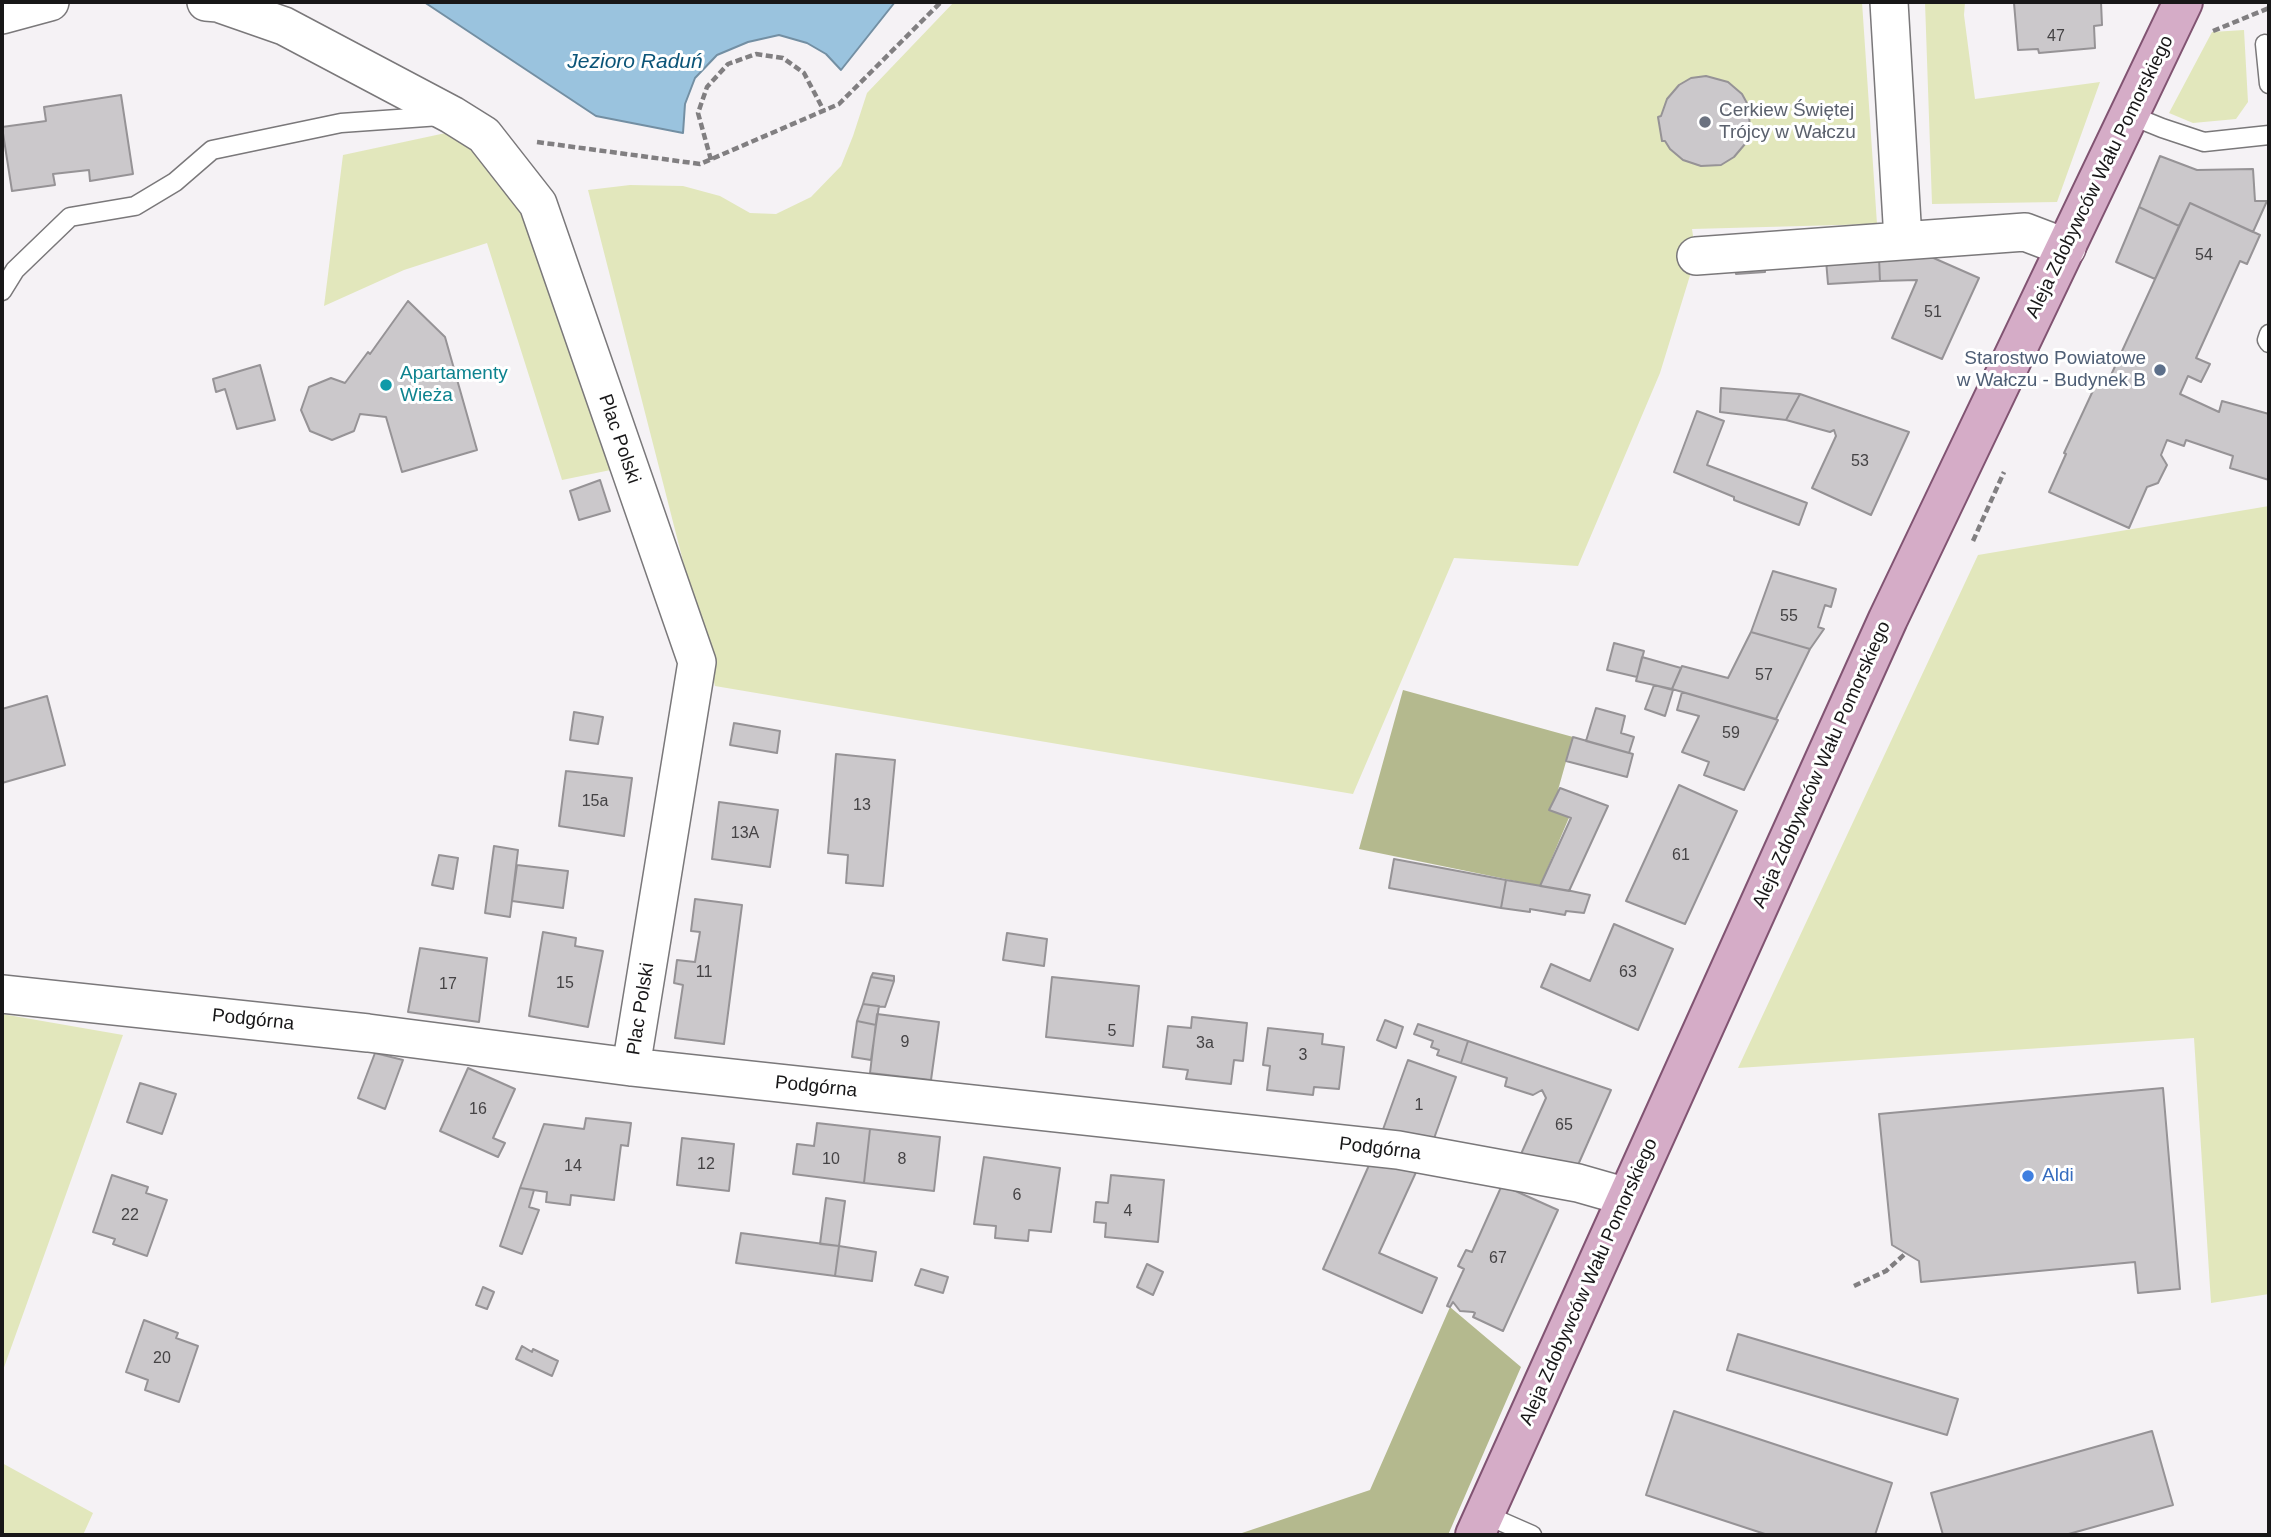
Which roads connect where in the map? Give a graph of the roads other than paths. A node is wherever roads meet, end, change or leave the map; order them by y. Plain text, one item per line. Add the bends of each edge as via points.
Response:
1 (50, 2) edge
2 (206, 2) edge
3 (1889, 2) edge
4 (2183, 2) edge
5 (2, 15) edge
6 (2265, 44) dead end
7 (2269, 84) edge
8 (453, 115) junction
9 (2130, 115) junction
10 (2269, 135) edge
11 (1903, 240) junction
12 (2067, 248) junction
13 (1696, 256) dead end
14 (2, 290) edge
15 (2269, 334) edge
16 (2269, 343) edge
17 (2, 994) edge
18 (631, 1067) junction
19 (1628, 1197) junction
20 (1479, 1525) edge
21 (1532, 1535) edge

1 - 5 street
2 - 8 street, Plac Polski via 284,26
3 - 11 street
4 - 9 main road, Aleja Zdobywców Wału Pomorskiego
6 - 7 lane
8 - 14 lane via 341,123 212,150 135,206 70,217 15,270
8 - 18 street, Plac Polski via 484,135 538,204 697,662
9 - 10 lane via 2204,142
9 - 12 main road, Aleja Zdobywców Wału Pomorskiego
11 - 12 street via 2025,232
11 - 13 street
12 - 19 main road, Aleja Zdobywców Wału Pomorskiego via 1888,619
15 - 16 lane
17 - 18 street, Podgórna
18 - 19 street, Podgórna via 1398,1150 1578,1183
19 - 20 main road, Aleja Zdobywców Wału Pomorskiego
20 - 21 lane

